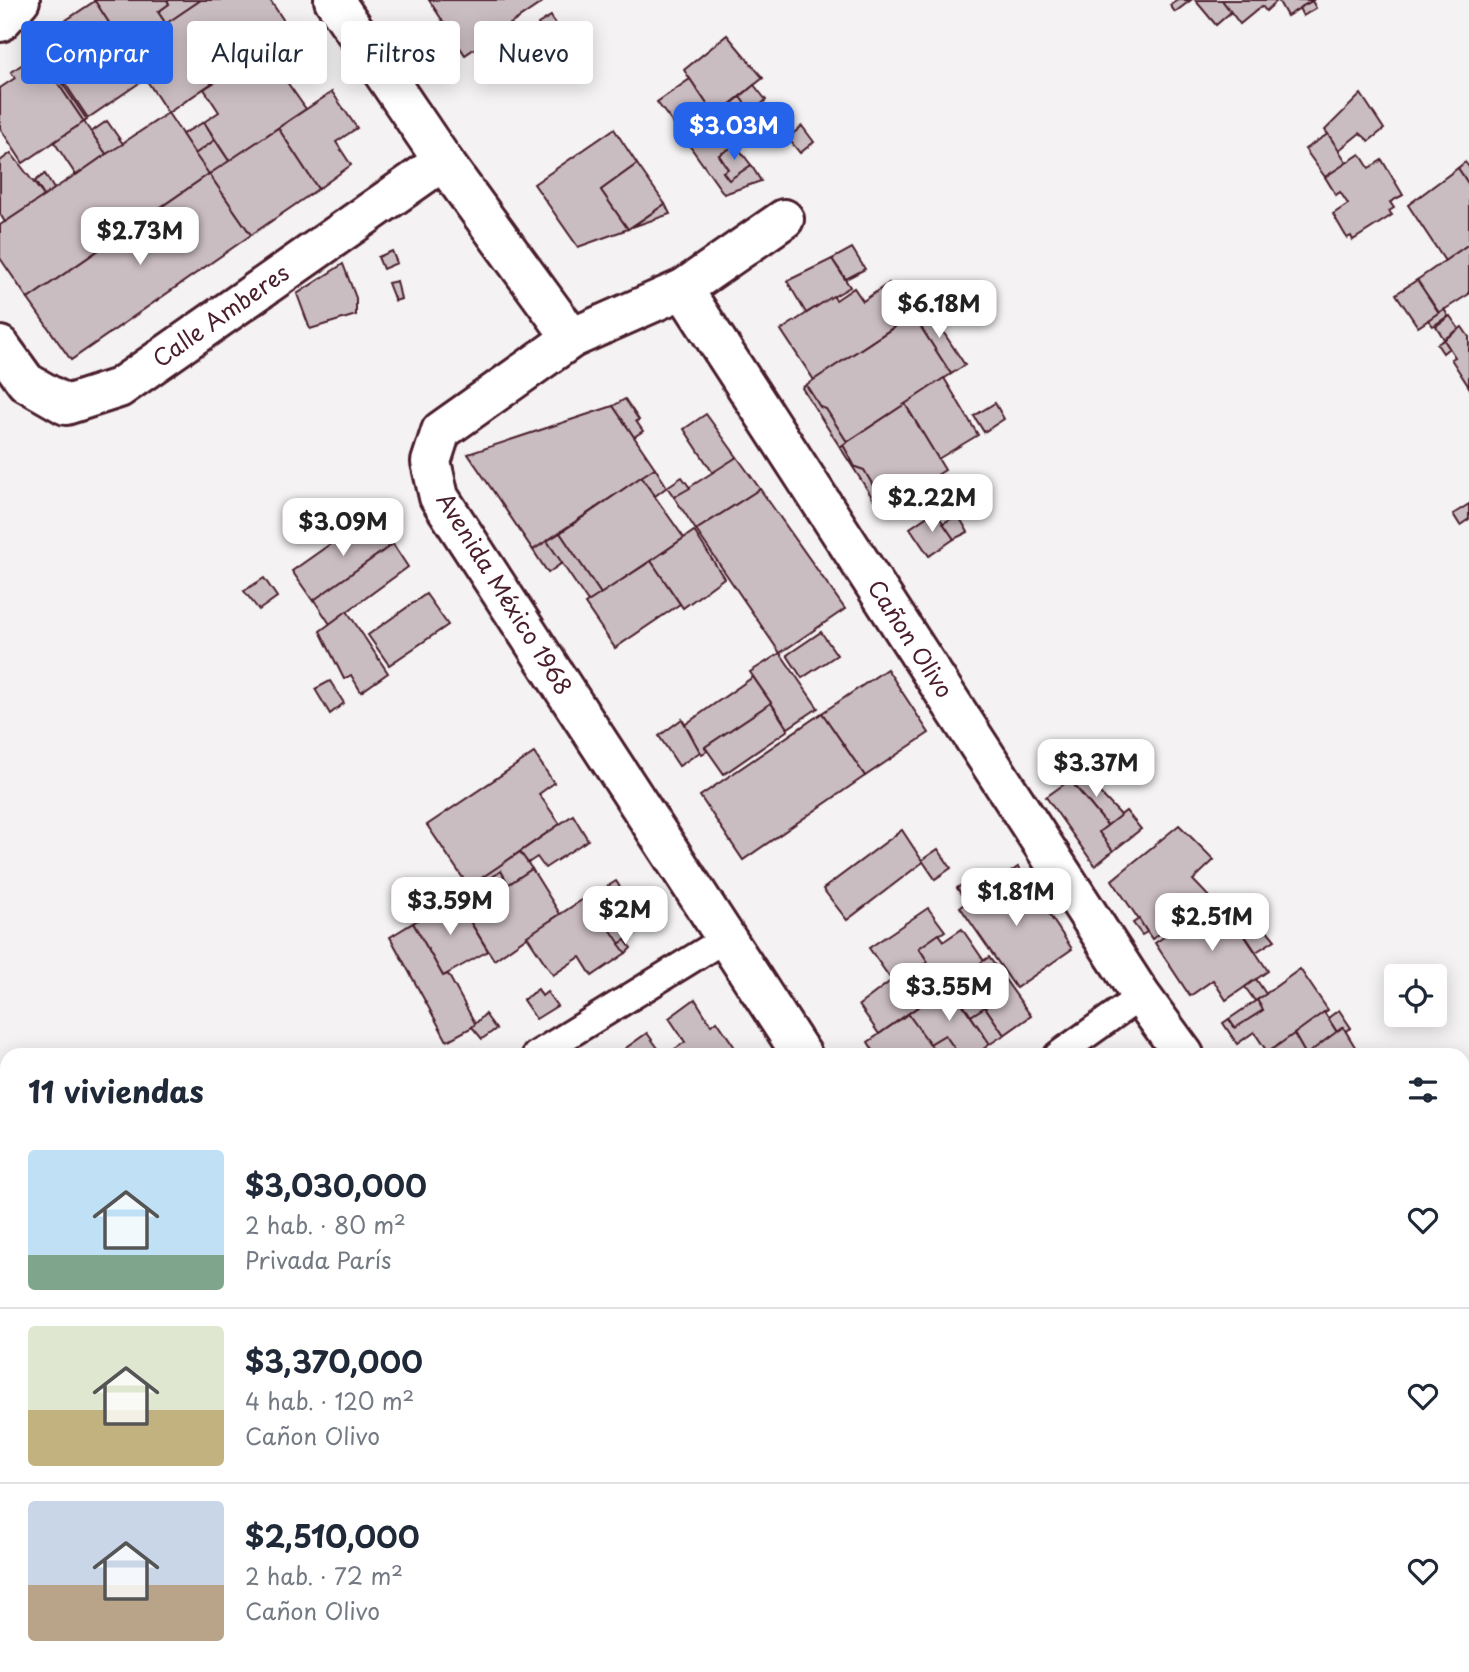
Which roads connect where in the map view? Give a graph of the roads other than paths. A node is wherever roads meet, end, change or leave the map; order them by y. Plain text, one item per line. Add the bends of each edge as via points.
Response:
1 (20, 0) edge
2 (334, 0) edge
3 (0, 22) edge
4 (443, 160) junction
5 (784, 219) dead end
6 (683, 289) junction
7 (572, 338) junction
8 (0, 346) edge
9 (726, 939) junction
10 (1142, 996) junction
11 (547, 1048) edge
12 (797, 1048) edge
13 (1068, 1048) edge
14 (1179, 1048) edge

1 - 3 street
2 - 4 street
4 - 7 street
4 - 8 street, Calle Amberes via 119,387 66,405 26,382
5 - 6 street
6 - 7 street
6 - 10 street, Cañon Olivo
7 - 9 street, Avenida México 1968 via 441,431 431,462 439,497
9 - 11 lane
9 - 12 street, Avenida México 1968
10 - 13 lane
10 - 14 street, Cañon Olivo

